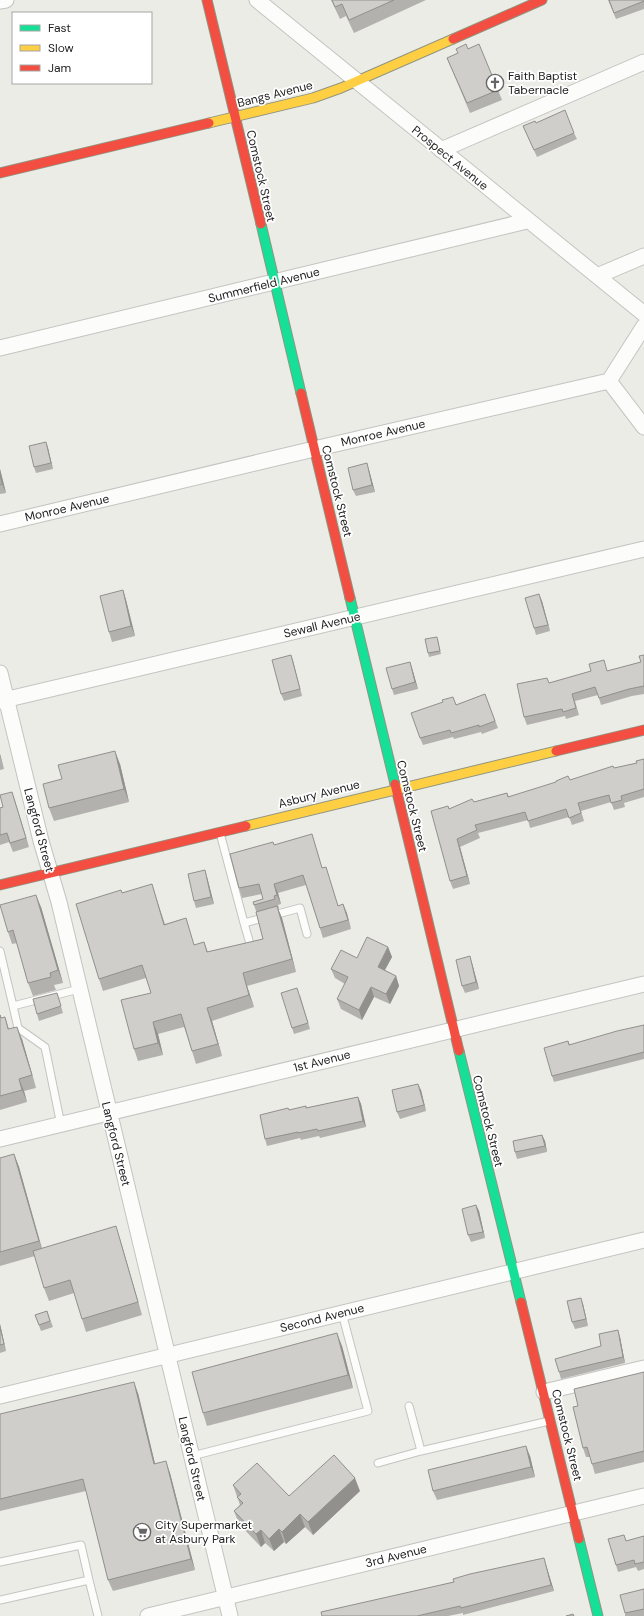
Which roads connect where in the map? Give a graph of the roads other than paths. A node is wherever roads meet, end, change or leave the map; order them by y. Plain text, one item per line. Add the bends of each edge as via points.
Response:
1 (5, 0) edge
2 (207, 0) edge
3 (257, 0) edge
4 (542, 0) edge
5 (0, 1) edge
6 (644, 62) edge
7 (356, 82) junction
8 (234, 117) junction
9 (441, 150) junction
10 (0, 173) edge
11 (527, 221) junction
12 (644, 256) edge
13 (597, 276) junction
14 (274, 282) junction
15 (644, 314) edge
16 (644, 326) edge
17 (0, 348) edge
18 (609, 381) junction
19 (644, 427) edge
20 (314, 449) junction
21 (0, 524) edge
22 (644, 549) edge
23 (355, 617) junction
24 (0, 673) edge
25 (3, 700) edge
26 (644, 730) edge
27 (396, 788) junction
28 (220, 831) junction
29 (50, 873) junction
30 (0, 885) edge
31 (244, 922) junction
32 (307, 934) dead end
33 (250, 944) edge
34 (0, 951) edge
35 (644, 984) edge
36 (79, 989) junction
37 (13, 1006) junction
38 (454, 1030) junction
39 (109, 1113) junction
40 (61, 1125) junction
41 (0, 1139) edge
42 (644, 1240) edge
43 (513, 1272) junction
44 (342, 1313) junction
45 (168, 1356) junction
46 (644, 1368) edge
47 (544, 1392) junction
48 (0, 1396) edge
49 (409, 1406) dead end
50 (551, 1421) junction
51 (421, 1451) junction
52 (192, 1456) junction
53 (378, 1463) dead end
54 (644, 1496) edge
55 (574, 1513) junction
56 (0, 1562) edge
57 (89, 1580) junction
58 (225, 1598) junction
59 (0, 1600) edge
60 (98, 1616) edge
61 (148, 1616) edge
62 (230, 1616) edge
63 (598, 1616) edge

1 - 5 street
2 - 8 street, Comstock Street
3 - 7 street, Prospect Avenue
4 - 7 street, Bangs Avenue
6 - 9 street
7 - 8 street, Bangs Avenue via 313,98
7 - 9 street, Prospect Avenue
8 - 10 street, Bangs Avenue
8 - 14 street, Comstock Street
9 - 11 street, Prospect Avenue
11 - 13 street, Prospect Avenue
11 - 14 street, Summerfield Avenue
12 - 13 street
13 - 15 street, Prospect Avenue
14 - 17 street, Summerfield Avenue
14 - 20 street, Comstock Street
16 - 18 street
18 - 19 street
18 - 20 street, Monroe Avenue
20 - 21 street, Monroe Avenue
20 - 23 street, Comstock Street
22 - 23 street, Sewall Avenue
23 - 25 street, Sewall Avenue
23 - 27 street, Comstock Street
24 - 25 street, Langford Street
25 - 29 street, Langford Street
26 - 27 street, Asbury Avenue
27 - 28 street, Asbury Avenue
27 - 38 street, Comstock Street
28 - 29 street, Asbury Avenue
28 - 31 lane
29 - 30 street, Asbury Avenue
29 - 36 street, Langford Street
31 - 32 lane via 300,908
31 - 33 lane
34 - 37 lane
35 - 38 street, 1st Avenue
36 - 37 lane
36 - 39 street, Langford Street
37 - 40 lane via 18,1028 45,1047
38 - 39 street, 1st Avenue
38 - 43 street, Comstock Street
39 - 40 street, 1st Avenue
39 - 45 street, Langford Street
40 - 41 street, 1st Avenue
42 - 43 street, Second Avenue
43 - 44 street, Second Avenue
43 - 47 street, Comstock Street
44 - 45 street, Second Avenue
44 - 52 lane via 368,1411
45 - 48 street, Second Avenue
45 - 52 street, Langford Street
46 - 47 street
47 - 50 street, Comstock Street
49 - 51 lane
50 - 51 lane
50 - 55 street, Comstock Street
51 - 53 lane
52 - 58 street, Langford Street
54 - 55 street, 3rd Avenue
55 - 58 street, 3rd Avenue
55 - 63 street, Comstock Street
56 - 57 lane via 81,1545
57 - 59 lane
57 - 60 lane
58 - 61 street, 3rd Avenue
58 - 62 street, Langford Street

